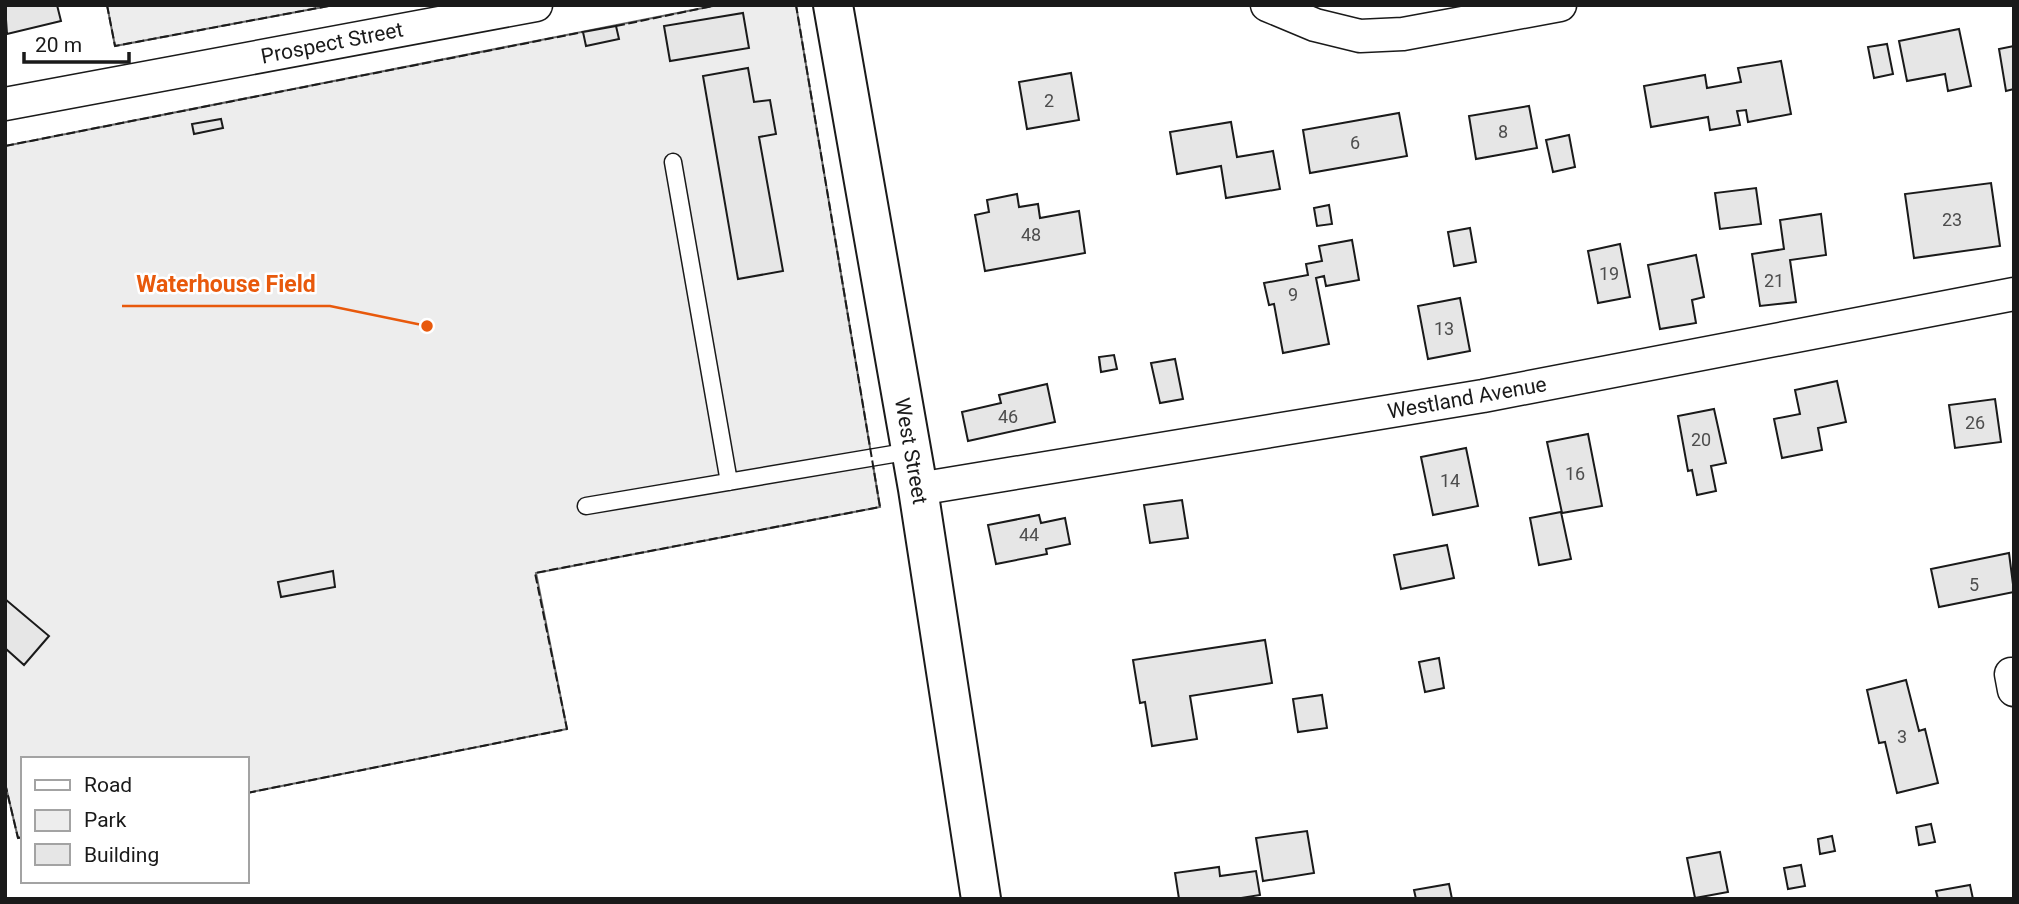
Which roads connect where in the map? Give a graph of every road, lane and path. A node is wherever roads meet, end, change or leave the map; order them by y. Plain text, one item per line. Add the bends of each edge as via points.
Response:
1 (536, 5) edge
2 (833, 5) edge
3 (1267, 5) edge
4 (1560, 5) edge
5 (5, 104) edge
6 (673, 162) dead end
7 (2014, 294) edge
8 (911, 451) junction
9 (729, 482) junction
10 (918, 489) junction
11 (586, 506) dead end
12 (981, 899) edge

1 - 5 street, Prospect Street
2 - 8 street, West Street
3 - 4 street via 1360,36 1403,34
6 - 9 lane
7 - 10 street, Westland Avenue via 1456,400
8 - 9 lane
8 - 10 street, West Street
9 - 11 lane
10 - 12 street, West Street

